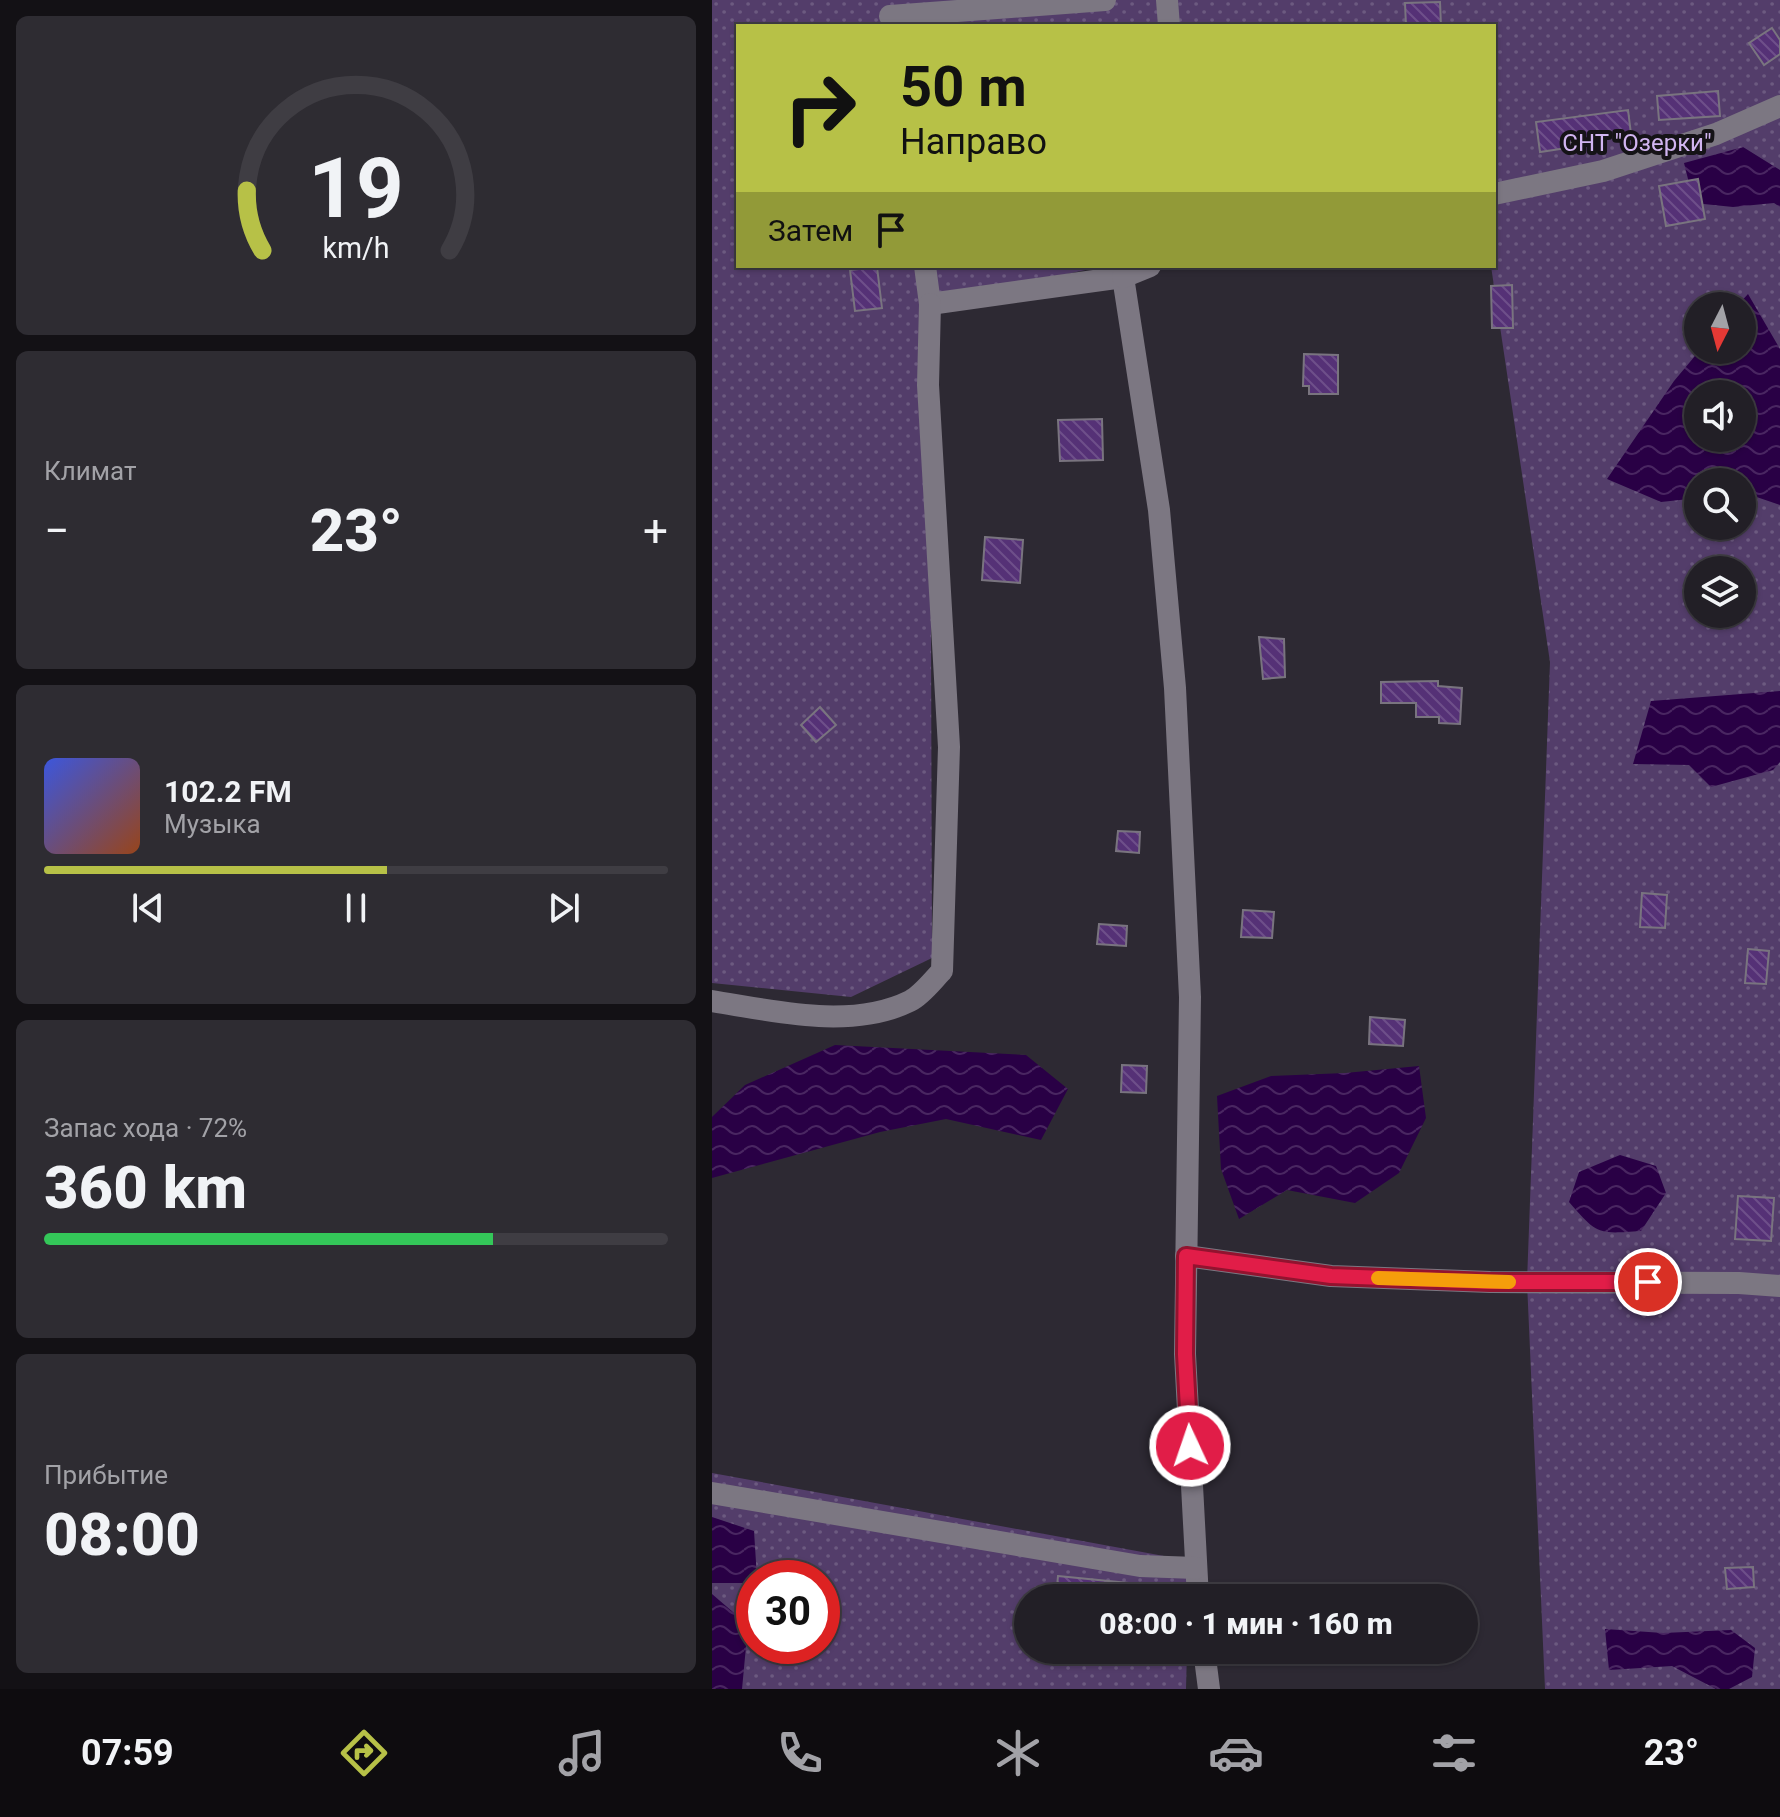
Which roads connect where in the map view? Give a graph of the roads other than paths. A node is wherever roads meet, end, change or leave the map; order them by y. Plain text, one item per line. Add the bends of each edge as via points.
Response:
1 (1105, 0) edge
2 (1167, 0) edge
3 (887, 14) edge
4 (1169, 24) edge
5 (1780, 106) edge
6 (1496, 194) edge
7 (925, 268) edge
8 (1145, 268) edge
9 (1123, 277) junction
10 (930, 304) junction
11 (712, 1001) edge
12 (1186, 1256) junction
13 (1780, 1286) edge
14 (712, 1493) edge
15 (1196, 1568) junction
16 (1197, 1584) edge
17 (1206, 1664) edge
18 (1209, 1689) edge

1 - 3 street
2 - 4 street
5 - 6 street via 1716,134 1603,171
7 - 10 street
8 - 9 street
9 - 10 street
9 - 12 street via 1159,510 1175,688 1190,997
10 - 11 street via 928,385 949,747 942,971 913,1000 873,1013 807,1016
12 - 13 street via 1331,1276
12 - 15 street via 1185,1354
14 - 15 street via 1140,1566
15 - 16 street
17 - 18 street

